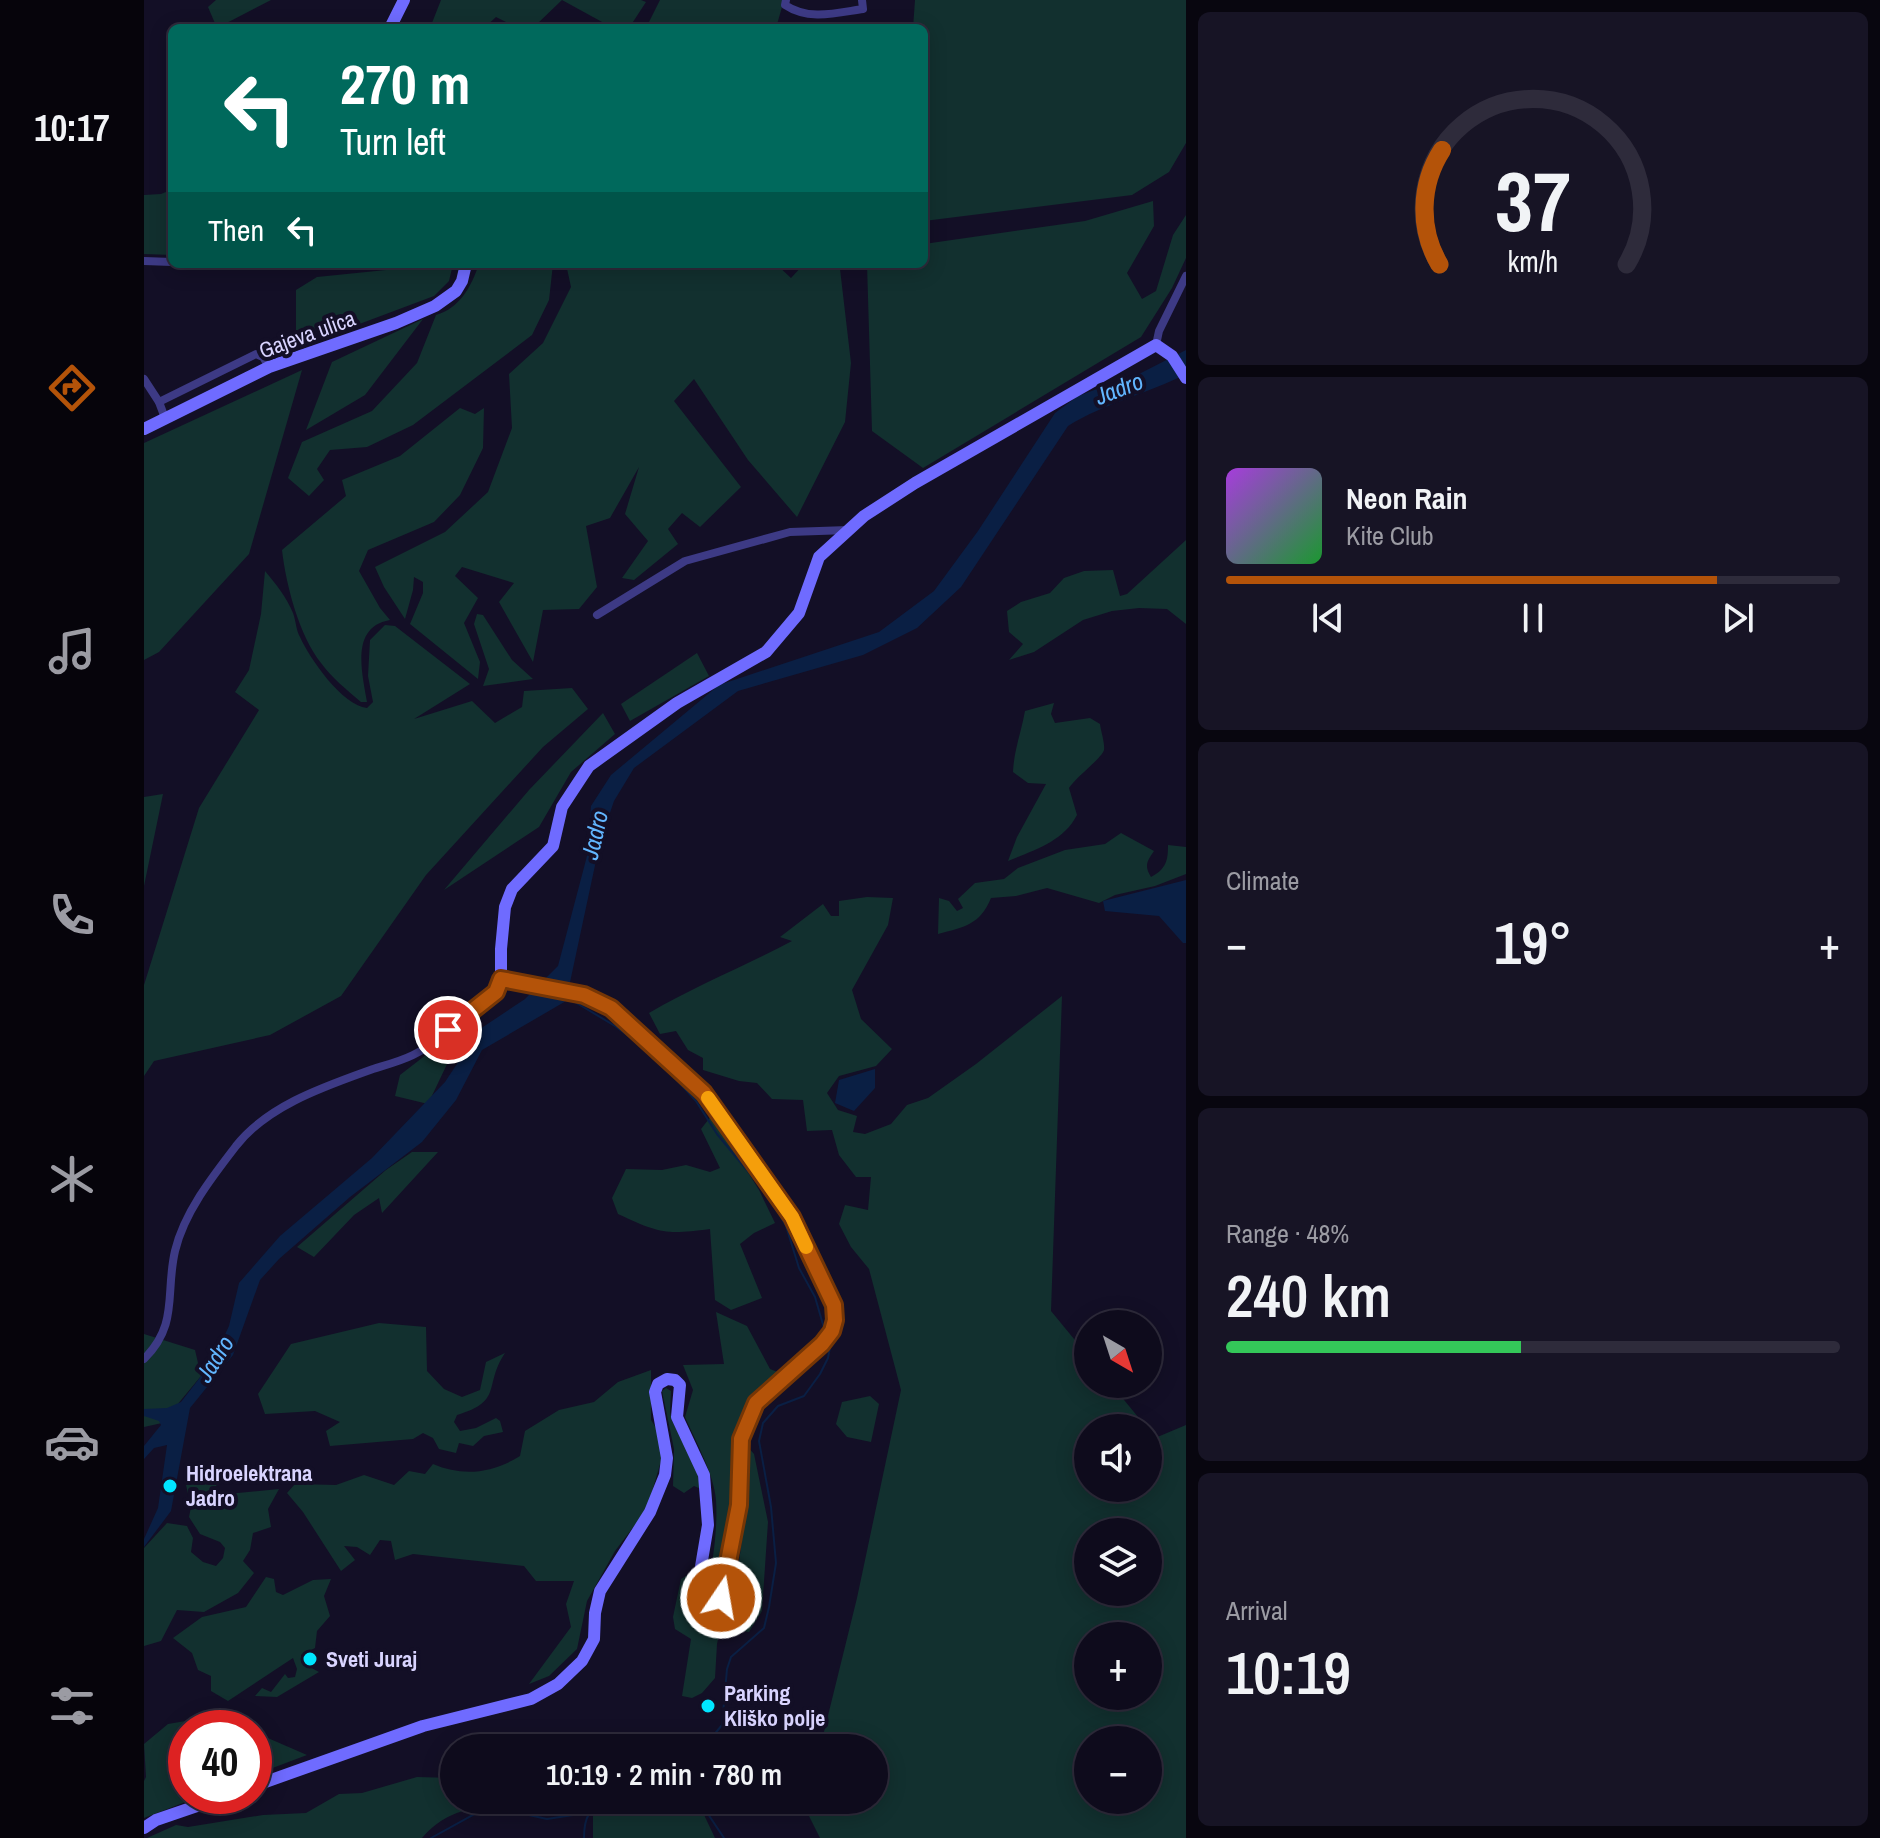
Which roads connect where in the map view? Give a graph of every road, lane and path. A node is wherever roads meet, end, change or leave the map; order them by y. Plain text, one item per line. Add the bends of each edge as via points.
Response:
1 (404, 0) edge
2 (786, 0) edge
3 (862, 0) edge
4 (392, 24) edge
5 (144, 261) edge
6 (168, 262) edge
7 (465, 268) edge
8 (1186, 276) edge
9 (1156, 345) junction
10 (269, 367) junction
11 (1186, 378) edge
12 (144, 379) edge
13 (159, 402) junction
14 (165, 418) junction
15 (144, 429) edge
16 (849, 530) junction
17 (597, 615) dead end
18 (501, 979) junction
19 (144, 1359) edge
20 (272, 1780) edge
21 (174, 1814) edge
22 (144, 1828) edge

1 - 4 street
2 - 3 street via 797,13 818,15 863,9
5 - 6 street
7 - 10 street, Gajeva ulica via 456,291 435,306
8 - 9 street
9 - 11 street via 1172,356
9 - 16 street via 915,483
10 - 13 street via 256,354
10 - 14 street, Gajeva ulica
12 - 13 street
13 - 14 street
14 - 15 street, Gajeva ulica
16 - 17 street via 790,532 685,561
16 - 18 street via 819,557 799,613 766,652 677,703 589,766 562,807 553,846 512,889 505,907
18 - 19 street via 496,992 413,1055 301,1098 238,1143 188,1216 175,1251 166,1328
18 - 20 street via 584,995 611,1008 704,1093 792,1217 834,1305 832,1331 756,1403 741,1439 739,1505 718,1607 710,1614 701,1612 695,1602 708,1525 704,1475 677,1417 680,1385 667,1379 655,1392 666,1437 665,1475 650,1512 600,1591 594,1639 582,1661 558,1684 531,1699 423,1726
21 - 22 street

